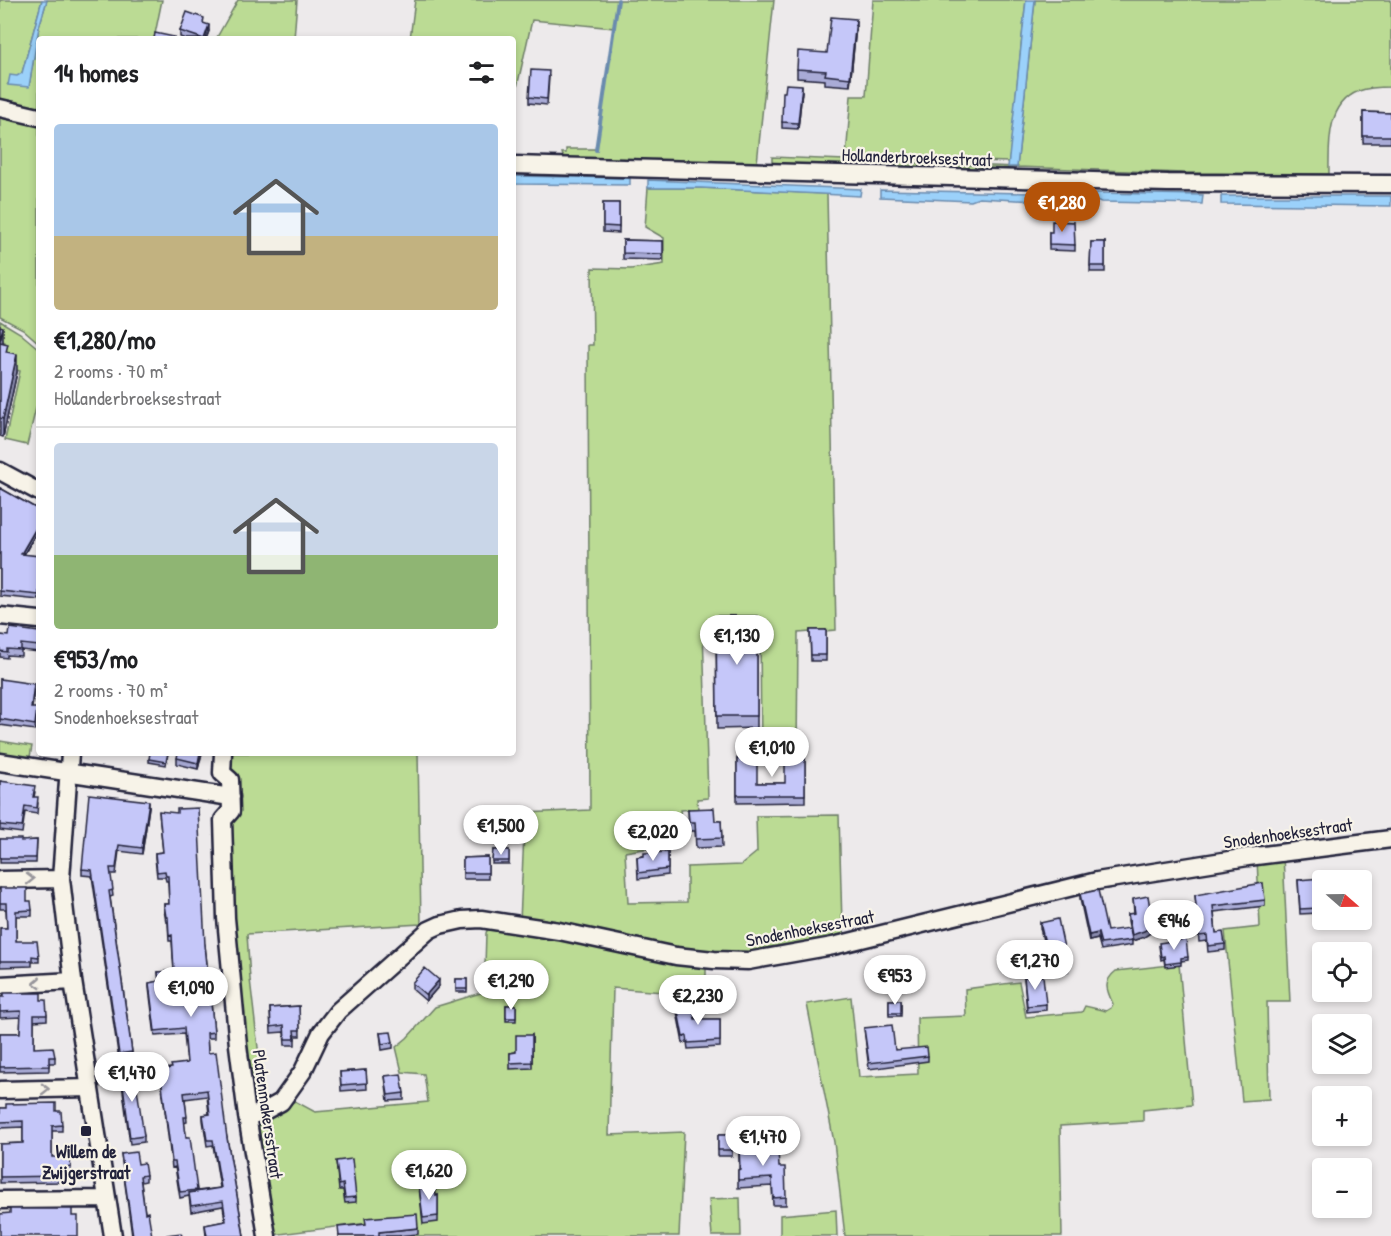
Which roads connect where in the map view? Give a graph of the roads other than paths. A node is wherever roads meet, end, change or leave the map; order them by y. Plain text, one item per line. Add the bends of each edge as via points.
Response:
1 (0, 108) edge
2 (36, 116) edge
3 (516, 165) edge
4 (1391, 184) edge
5 (0, 471) edge
6 (36, 490) edge
7 (0, 616) edge
8 (36, 620) edge
9 (70, 756) edge
10 (223, 756) edge
11 (0, 762) edge
12 (69, 772) junction
13 (231, 798) junction
14 (1391, 839) edge
15 (61, 879) junction
16 (0, 880) edge
17 (73, 981) junction
18 (0, 984) edge
19 (90, 1088) junction
20 (0, 1090) edge
21 (247, 1116) junction
22 (106, 1199) junction
23 (0, 1200) edge
24 (113, 1236) edge
25 (267, 1236) edge

1 - 2 street
3 - 4 street, Hollanderbroeksestraat via 1168,183
5 - 6 street
7 - 8 street
9 - 12 street
10 - 13 street via 222,773 230,780
11 - 12 street
12 - 13 street
12 - 15 street
13 - 21 street, Platenmakersstraat via 231,811 223,820 226,918
14 - 21 street, Snodenhoeksestraat via 1097,881 833,946 748,961 676,956 481,919 440,925 429,930 338,1011 281,1102
16 -> 15 street
15 - 17 street
17 -> 18 street
17 - 19 street
20 -> 19 street
19 - 22 street
21 - 25 street, Platenmakersstraat
22 - 23 street
22 - 24 street

